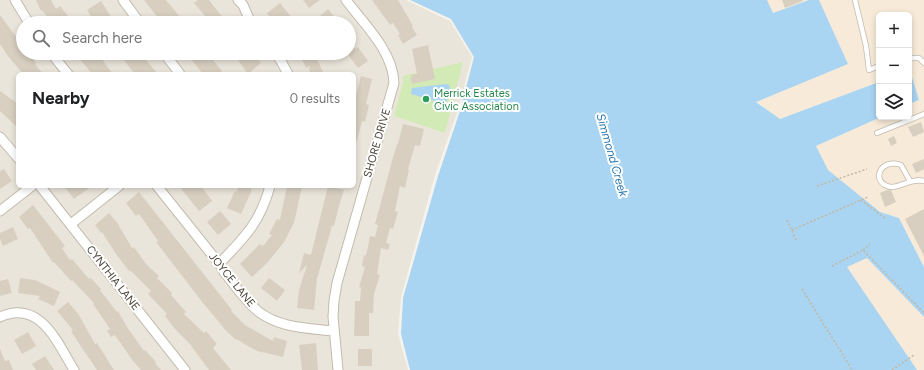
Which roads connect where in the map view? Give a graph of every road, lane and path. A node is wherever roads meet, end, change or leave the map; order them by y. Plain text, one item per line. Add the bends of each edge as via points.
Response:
1 (15, 0) edge
2 (123, 0) edge
3 (238, 0) edge
4 (346, 0) edge
5 (855, 0) edge
6 (25, 16) edge
7 (135, 16) edge
8 (248, 16) edge
9 (912, 58) edge
10 (57, 60) edge
11 (169, 60) edge
12 (280, 60) edge
13 (924, 63) edge
14 (876, 67) edge
15 (66, 72) edge
16 (178, 72) edge
17 (287, 72) edge
18 (924, 114) edge
19 (877, 134) dead end
20 (0, 136) edge
21 (16, 156) edge
22 (867, 169) dead end
23 (910, 181) junction
24 (924, 181) edge
25 (817, 186) dead end
26 (29, 188) edge
27 (42, 188) edge
28 (116, 188) edge
29 (159, 188) edge
30 (269, 188) edge
31 (868, 197) dead end
32 (861, 200) junction
33 (0, 211) edge
34 (886, 219) dead end
35 (787, 220) dead end
36 (70, 224) junction
37 (792, 230) junction
38 (797, 242) dead end
39 (870, 244) dead end
40 (863, 250) junction
41 (219, 264) junction
42 (832, 266) dead end
43 (802, 289) dead end
44 (924, 313) edge
45 (0, 317) edge
46 (333, 331) junction
47 (914, 355) dead end
48 (74, 370) edge
49 (185, 370) edge
50 (338, 370) edge
51 (852, 370) edge
52 (892, 370) edge

1 - 6 street
2 - 7 street
3 - 8 street
4 - 46 street, SHORE DRIVE via 384,50 391,64 394,82 338,283 333,306
5 - 14 lane via 869,70
9 - 13 lane via 919,58
10 - 15 street
11 - 16 street
12 - 17 street
18 - 19 lane
20 - 21 street
22 - 25 path
23 - 23 lane via 901,165 895,162 882,166 880,176 885,186 897,186
23 - 24 lane
26 - 33 street
27 - 36 street, CYNTHIA LANE
28 - 36 street
29 - 41 street, JOYCE LANE
30 - 41 street via 258,219
31 - 32 path
32 - 34 path
32 - 37 path
35 - 37 path
36 - 49 street, CYNTHIA LANE
37 - 38 path
39 - 40 path
40 - 42 path
40 - 44 path
41 - 46 street, JOYCE LANE via 248,302 266,317 289,326
43 - 51 path
45 - 48 street via 9,313 23,313 38,319 50,331
46 - 50 street, SHORE DRIVE
47 - 52 path

